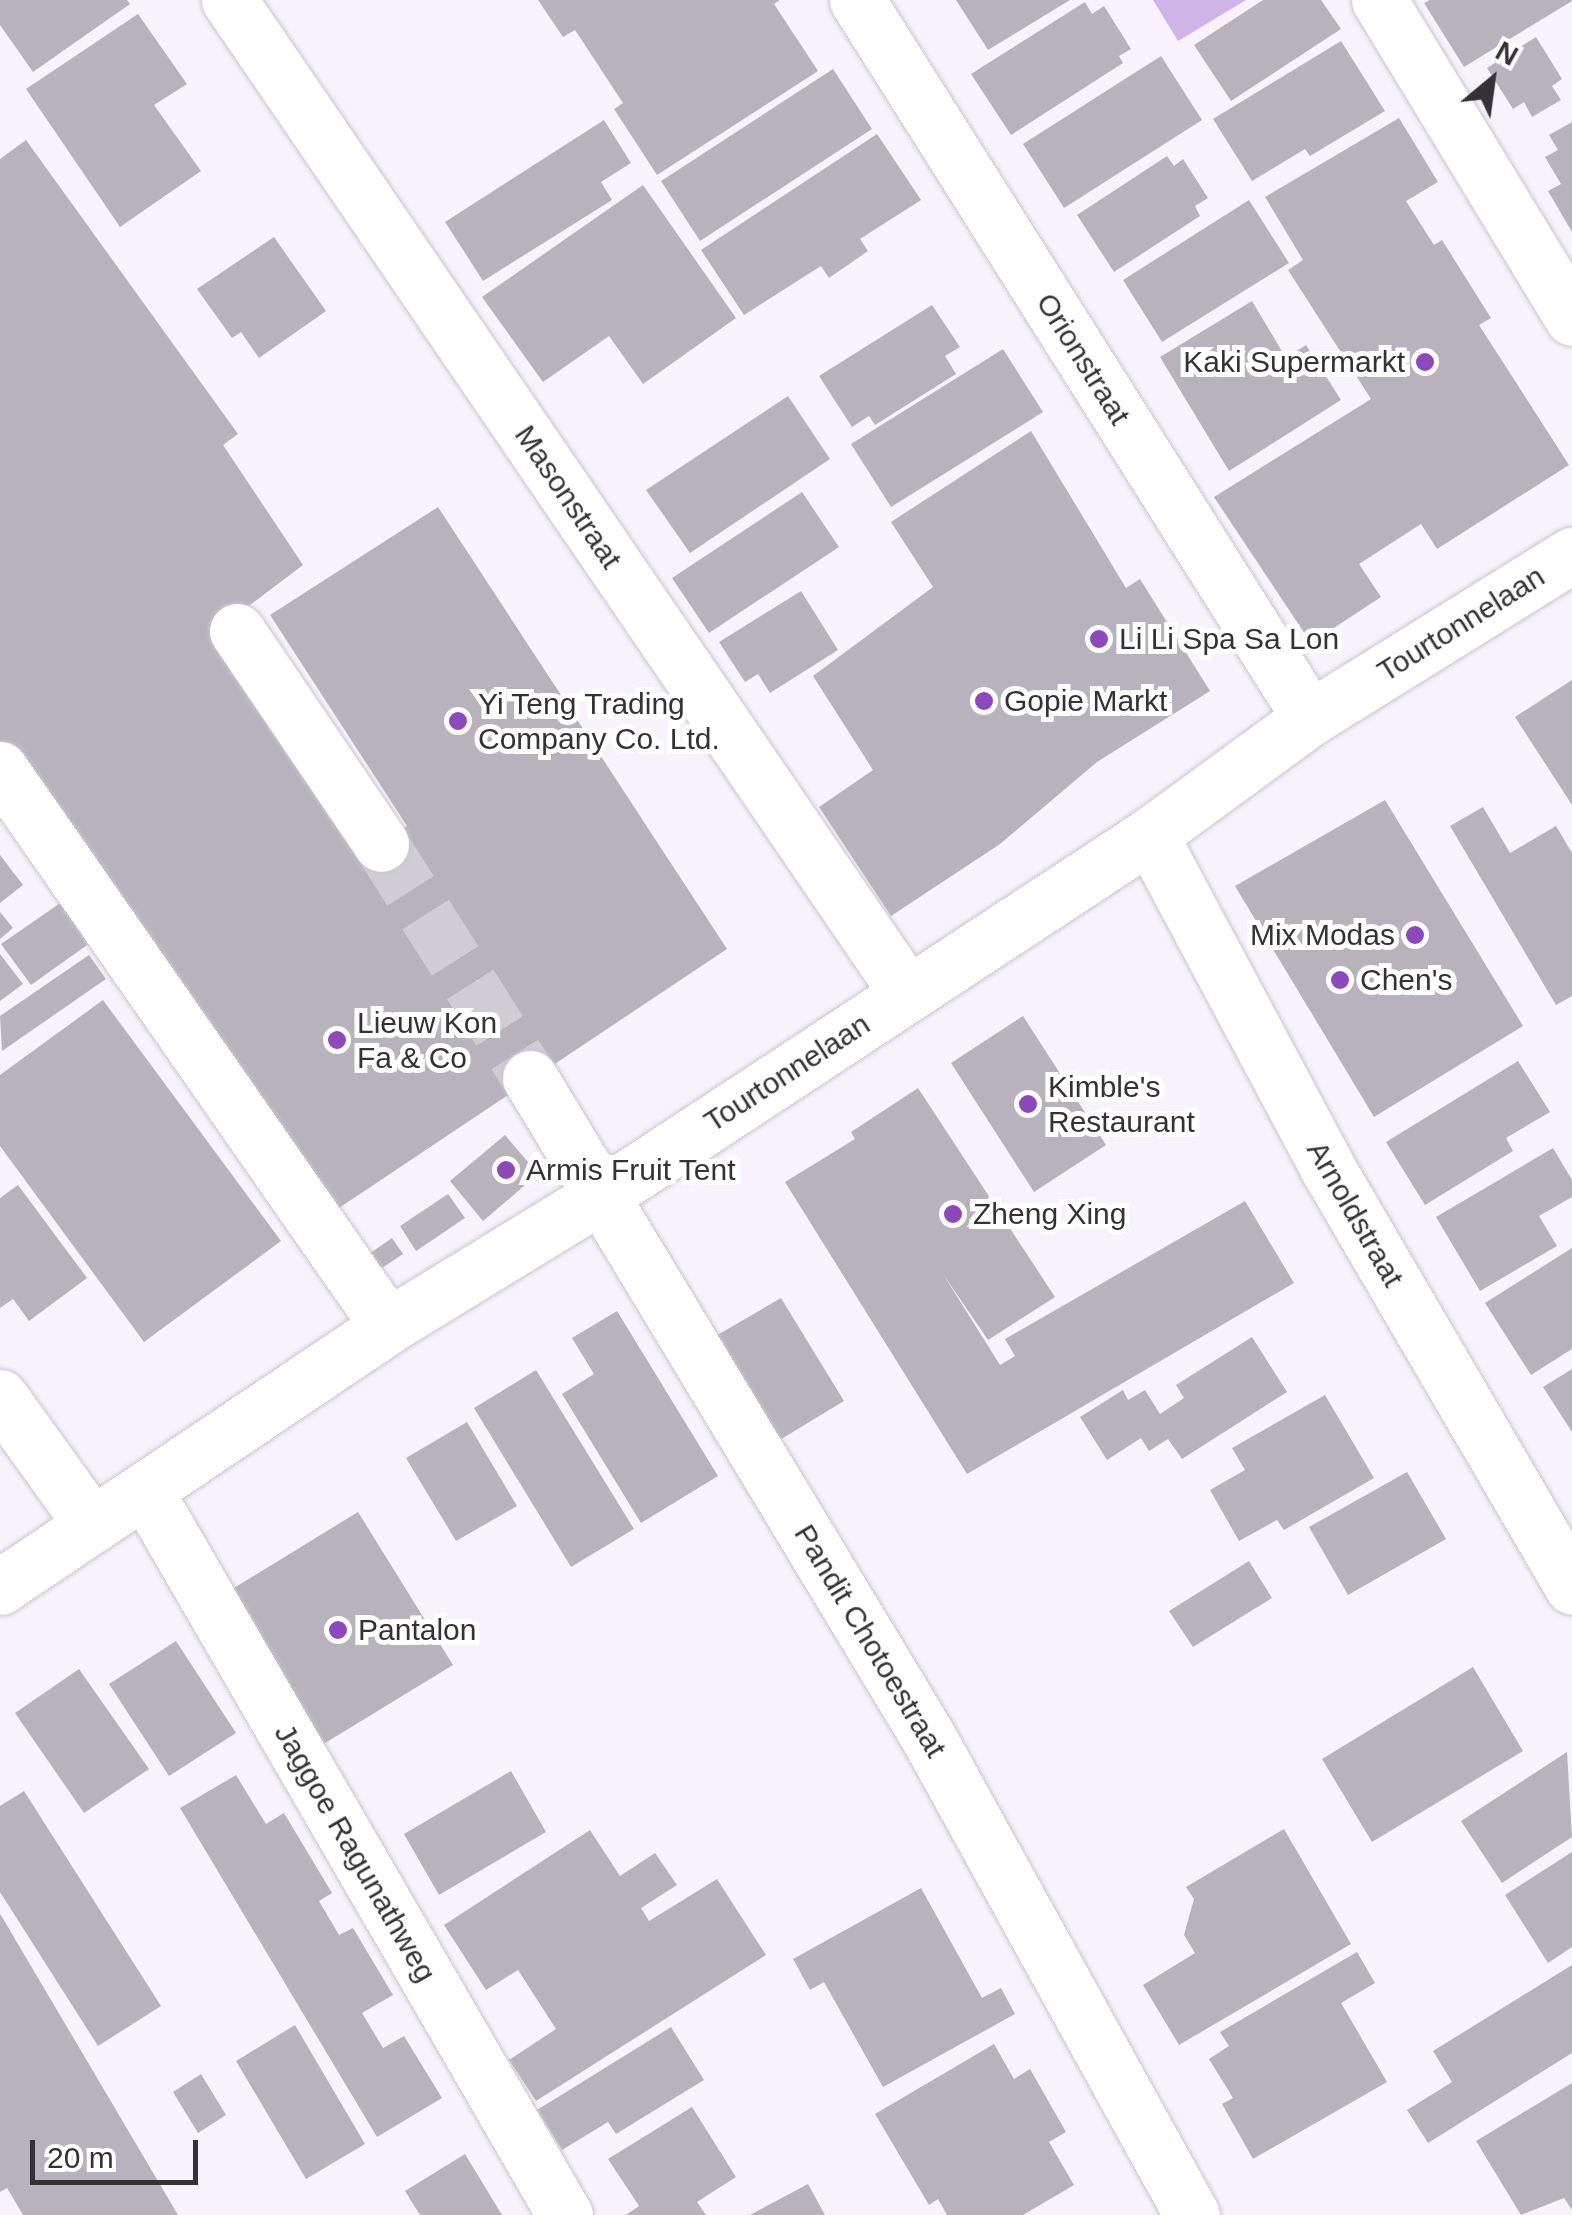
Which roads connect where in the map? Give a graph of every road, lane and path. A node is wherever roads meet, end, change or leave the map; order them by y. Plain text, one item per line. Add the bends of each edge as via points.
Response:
1 (230, 0) edge
2 (857, 0) edge
3 (1379, 0) edge
4 (1572, 318) edge
5 (1572, 555) edge
6 (237, 631) dead end
7 (1310, 718) junction
8 (0, 770) edge
9 (1150, 835) junction
10 (380, 844) tunnel mouth
11 (908, 993) junction
12 (530, 1078) tunnel mouth
13 (602, 1194) junction
14 (388, 1326) junction
15 (0, 1398) edge
16 (146, 1492) junction
17 (92, 1525) junction
18 (1572, 1586) edge
19 (0, 1587) edge
20 (565, 2215) edge
21 (1192, 2215) edge

1 - 11 street, Masonstraat
2 - 7 street, Orionstraat
3 - 4 street
5 - 7 street, Tourtonnelaan
6 - 10 street
7 - 9 street, Tourtonnelaan
8 - 14 street
9 - 11 street, Tourtonnelaan
9 - 18 street, Arnoldstraat via 1327,1167
11 - 13 street, Tourtonnelaan
12 - 13 street, Pandit Chotoestraat
13 - 14 street, Tourtonnelaan
13 - 21 street, Pandit Chotoestraat via 927,1735
14 - 16 street, Tourtonnelaan
15 - 17 street
16 - 17 street, Tourtonnelaan
16 - 20 street, Jaggoe Ragunathweg
17 - 19 street, Tourtonnelaan

